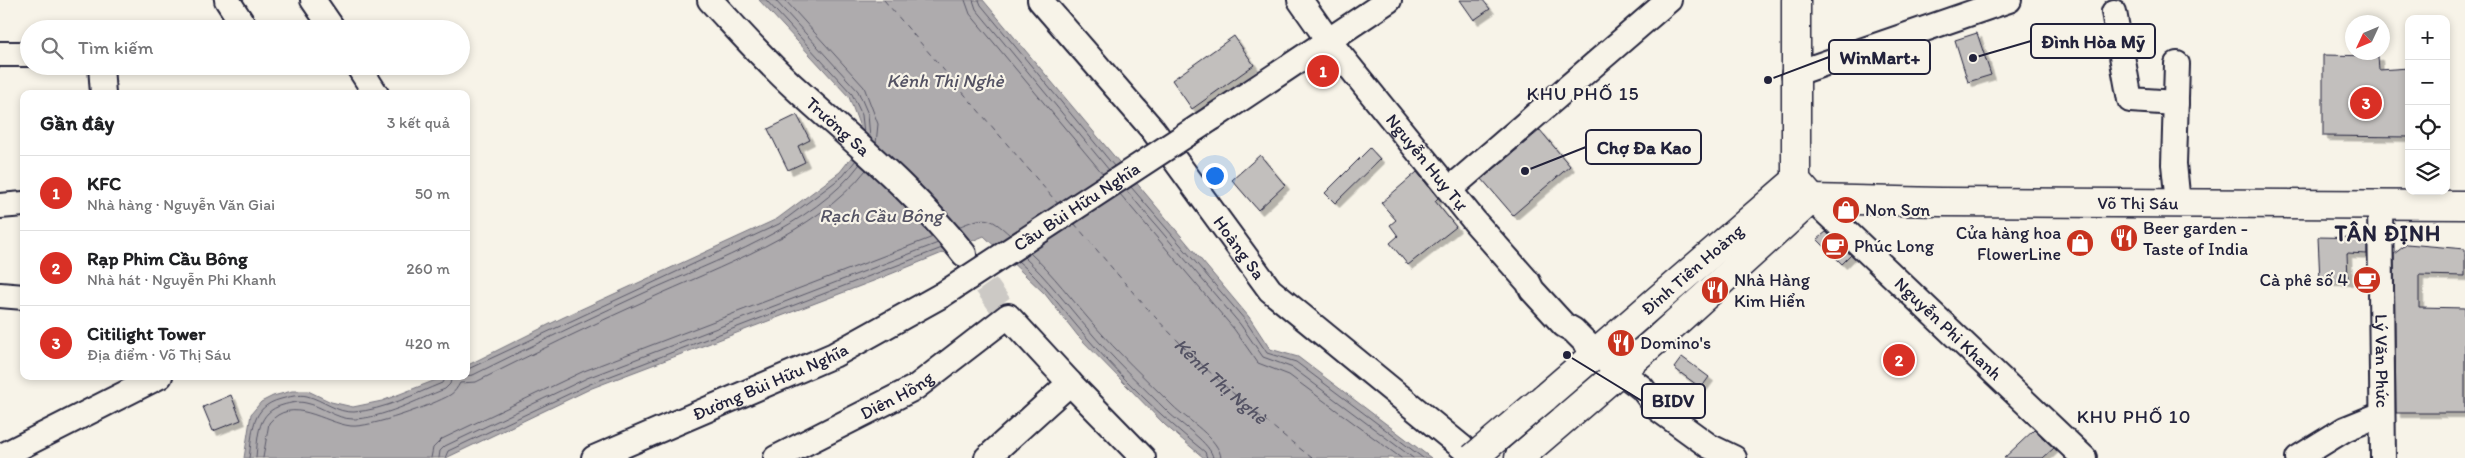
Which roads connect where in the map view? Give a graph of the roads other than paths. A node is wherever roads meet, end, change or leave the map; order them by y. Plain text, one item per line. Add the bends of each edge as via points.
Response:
1 (227, 0) edge
2 (314, 0) edge
3 (710, 0) edge
4 (1040, 0) edge
5 (1300, 0) edge
6 (1389, 0) edge
7 (1669, 0) edge
8 (1796, 0) edge
9 (2009, 0) edge
10 (2114, 12) dead end
11 (240, 20) edge
12 (327, 20) edge
13 (1328, 40) junction
14 (0, 54) edge
15 (20, 54) edge
16 (2177, 64) dead end
17 (1794, 74) junction
18 (102, 75) edge
19 (364, 75) edge
20 (103, 90) edge
21 (373, 90) edge
22 (2176, 102) junction
23 (1450, 189) junction
24 (1804, 189) junction
25 (20, 204) edge
26 (2178, 204) junction
27 (2380, 205) junction
28 (2465, 205) edge
29 (0, 206) edge
30 (964, 254) tunnel mouth
31 (0, 295) edge
32 (942, 295) joint
33 (20, 296) edge
34 (1596, 353) junction
35 (1619, 371) junction
36 (152, 380) edge
37 (1070, 383) junction
38 (2382, 414) junction
39 (1730, 456) edge
40 (0, 457) edge
41 (594, 458) edge
42 (776, 458) edge
43 (987, 458) edge
44 (1144, 458) edge
45 (1474, 458) edge
46 (1519, 458) edge
47 (2084, 458) edge
48 (2298, 458) edge
49 (2382, 458) edge

1 - 11 street
2 - 12 street
3 - 30 street, Trường Sa via 787,80 882,164 935,218
4 - 45 street, Hoàng Sa via 1153,130 1270,290
5 - 13 street, Nguyễn Huy Tự
6 - 13 street, Cầu Bùi Hữu Nghĩa
7 - 23 street
8 - 17 main road
9 - 17 street
10 - 22 street via 2130,100
13 - 23 street, Nguyễn Huy Tự
13 - 32 street, Cầu Bùi Hữu Nghĩa, bridge
14 - 15 street
16 - 22 street
17 - 24 main road
18 - 20 street
19 - 21 street
22 - 26 street via 2174,164
23 - 34 street, Nguyễn Huy Tự via 1528,282 1537,286
24 - 26 main road, Võ Thị Sáu via 1940,202
24 - 34 main road, Đinh Tiên Hoàng
24 - 35 main road, Đinh Tiên Hoàng
24 - 47 street, Nguyễn Phi Khanh
25 - 29 street
26 - 27 main road, Võ Thị Sáu
27 - 28 main road, Võ Thị Sáu
27 - 38 street, Lý Văn Phức
31 - 33 street
32 - 41 street, Đường Bùi Hữu Nghĩa via 834,355
34 - 35 street, Nguyễn Huy Tự
34 - 45 main road, Đinh Tiên Hoàng, bridge
35 - 39 street, Nguyễn Huy Tự via 1642,388 1658,392 1717,435
35 - 46 main road, Đinh Tiên Hoàng
36 - 40 street
37 - 42 street, Diên Hồng via 1008,316 916,387
37 - 43 street
37 - 44 street
38 - 48 street via 2346,429
38 - 49 street, Lý Văn Phức

